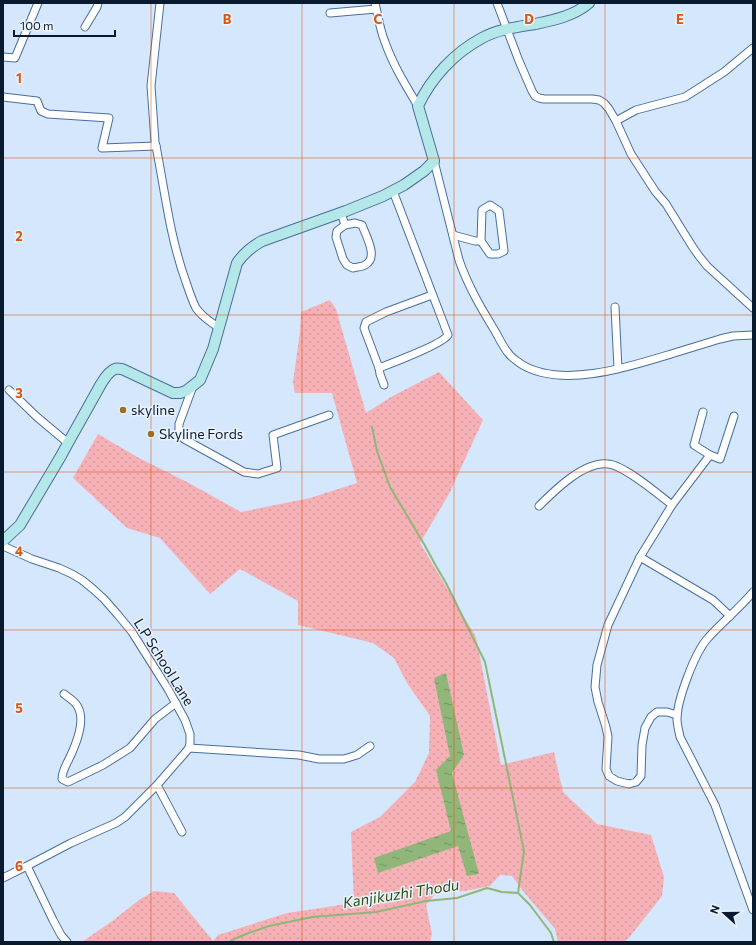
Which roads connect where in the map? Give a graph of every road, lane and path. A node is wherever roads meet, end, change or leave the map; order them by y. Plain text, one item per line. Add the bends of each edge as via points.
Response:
1 (38, 3) edge
2 (98, 3) edge
3 (160, 3) edge
4 (497, 3) edge
5 (589, 3) edge
6 (375, 6) edge
7 (330, 14) dead end
8 (85, 27) dead end
9 (507, 29) junction
10 (753, 48) edge
11 (3, 57) edge
12 (3, 97) edge
13 (418, 106) junction
14 (616, 121) junction
15 (156, 146) junction
16 (434, 161) junction
17 (393, 191) junction
18 (341, 213) junction
19 (345, 225) junction
20 (453, 235) junction
21 (481, 241) junction
22 (432, 295) junction
23 (616, 307) dead end
24 (753, 308) edge
25 (219, 328) junction
26 (753, 335) edge
27 (379, 368) junction
28 (618, 369) junction
29 (384, 385) dead end
30 (193, 386) junction
31 (9, 390) dead end
32 (703, 412) dead end
33 (329, 415) dead end
34 (734, 416) dead end
35 (68, 443) junction
36 (710, 455) junction
37 (672, 505) junction
38 (539, 506) dead end
39 (3, 541) edge
40 (3, 546) edge
41 (640, 557) junction
42 (753, 592) edge
43 (730, 616) junction
44 (64, 694) dead end
45 (176, 703) junction
46 (677, 715) junction
47 (370, 746) dead end
48 (189, 748) junction
49 (157, 785) junction
50 (182, 832) dead end
51 (27, 866) junction
52 (3, 878) edge
53 (753, 910) edge
54 (67, 942) edge

1 - 11 street via 15,58
2 - 8 street
3 - 15 street via 151,86
4 - 9 street
5 - 9 main road via 564,17
6 - 7 street
6 - 13 street via 385,43 400,76
9 - 13 main road via 483,38 451,61 430,84
9 - 14 street via 535,96 544,99 599,100 609,109
10 - 14 street via 724,72 685,97 636,110
12 - 15 street via 37,101 41,111 48,114 108,118 102,148
13 - 16 main road
14 - 24 street via 631,154 695,251 707,266
15 - 25 street via 172,234 182,270 196,308
16 - 17 main road via 415,178
16 - 20 street
17 - 18 main road
17 - 22 street
18 - 19 street
18 - 25 main road via 252,246 237,263
19 - 19 street via 362,225 373,253 365,265 352,268 343,259 336,237 337,230
20 - 21 street
20 - 28 street via 464,275 476,298 509,354 520,363 550,374 572,375
21 - 21 street via 482,210 490,205 499,211 504,251 490,254
22 - 27 street via 448,335 446,338 429,348
22 - 27 street via 366,322 364,328
23 - 28 street
25 - 30 main road via 200,380
26 - 28 street via 720,339
27 - 29 street
30 - 33 street via 179,434 244,472 258,474 277,468 273,435
30 - 35 main road via 186,391 173,393 122,369 115,369 105,377
31 - 35 street
32 - 36 street via 694,445
34 - 36 street via 720,459
35 - 39 main road via 20,526
36 - 37 street
37 - 38 street via 621,468 598,464 578,473 555,489
37 - 41 street
40 - 45 street, L.P School Lane via 72,574 93,589 132,632
41 - 43 street via 713,600
41 - 46 street via 608,625 597,665 595,687 608,736 606,769 609,776 629,784 636,782 641,776 642,745 645,728 651,717 657,712
42 - 43 street
43 - 46 street via 701,647 683,690
44 - 45 street via 77,704 81,716 80,732 62,774 62,779 68,782 130,748 155,719
45 - 48 street, L.P School Lane via 190,734
46 - 53 street via 680,737 715,805
47 - 48 street via 357,755 344,759
48 - 49 street
49 - 50 street
49 - 51 street via 116,823
51 - 52 street
51 - 54 street via 53,920

